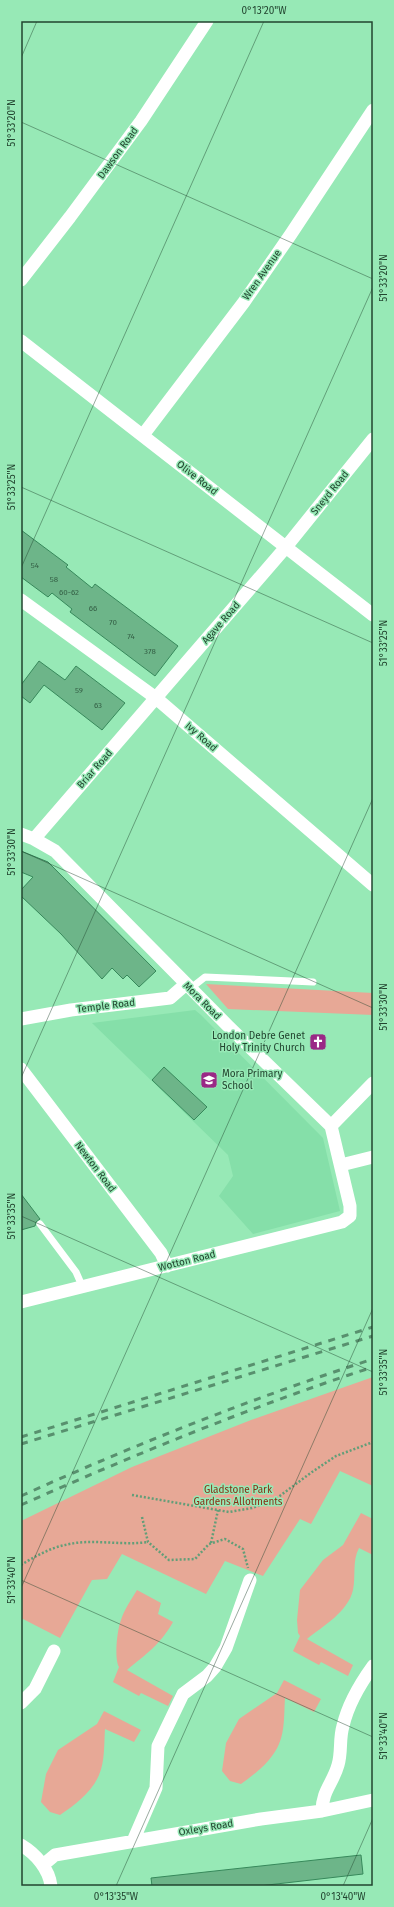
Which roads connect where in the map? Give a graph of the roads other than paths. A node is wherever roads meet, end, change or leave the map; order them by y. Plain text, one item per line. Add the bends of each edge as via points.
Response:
1 (207, 21) edge
2 (373, 110) edge
3 (21, 280) edge
4 (21, 341) edge
5 (143, 435) junction
6 (373, 439) edge
7 (286, 547) junction
8 (21, 600) edge
9 (373, 615) edge
10 (156, 698) junction
11 (21, 834) edge
12 (34, 839) junction
13 (373, 885) edge
14 (313, 982) dead end
15 (188, 986) junction
16 (21, 1019) edge
17 (21, 1069) edge
18 (373, 1083) edge
19 (331, 1126) junction
20 (373, 1156) edge
21 (341, 1165) junction
22 (40, 1224) dead end
23 (167, 1266) junction
24 (83, 1288) junction
25 (21, 1302) edge
26 (250, 1580) road end
27 (54, 1652) dead end
28 (373, 1666) edge
29 (21, 1704) edge
30 (373, 1800) edge
31 (322, 1811) junction
32 (133, 1841) junction
33 (21, 1845) edge
34 (43, 1865) junction
35 (51, 1886) edge

1 - 3 street, Dawson Road via 142,121
2 - 5 street, Wren Avenue via 244,302
4 - 5 street, Olive Road
5 - 7 street, Olive Road
6 - 7 street, Sneyd Road
7 - 9 street, Olive Road
7 - 10 street, Agave Road
8 - 10 street, Ivy Road
10 - 12 street, Briar Road
10 - 13 street, Ivy Road
11 - 12 street, Mora Road
12 - 15 street, Mora Road via 55,851
14 - 15 lane via 205,977
15 - 16 street, Temple Road via 170,998
15 - 19 street, Mora Road
17 - 23 street, Newton Road via 161,1253
18 - 19 street
19 - 21 street
20 - 21 street
21 - 23 street, Wotton Road via 350,1216 342,1222
22 - 24 lane via 76,1272
23 - 24 street, Wotton Road
24 - 25 street, Wotton Road
26 - 32 street via 226,1648 207,1676 184,1694 158,1746 156,1788
27 - 29 street via 35,1689
28 - 31 street via 362,1681 347,1712 342,1727 341,1755 323,1794
30 - 31 street, Oxleys Road
31 - 32 street, Oxleys Road
32 - 34 street, Oxleys Road via 55,1855
33 - 34 street
34 - 35 street

